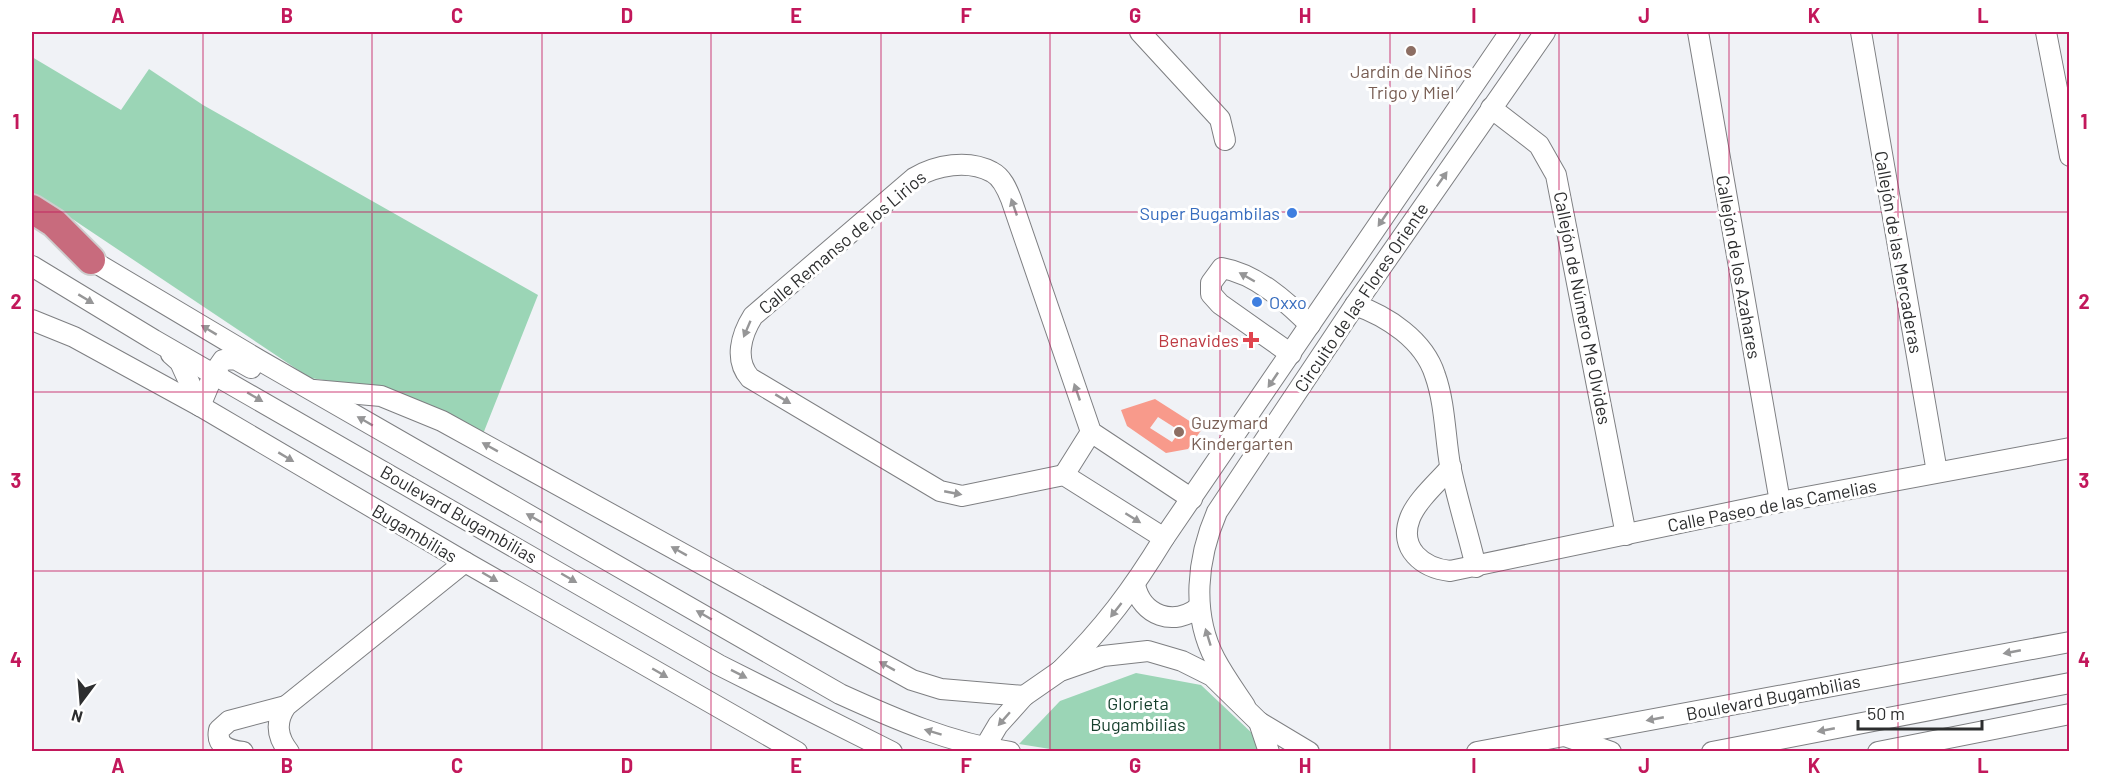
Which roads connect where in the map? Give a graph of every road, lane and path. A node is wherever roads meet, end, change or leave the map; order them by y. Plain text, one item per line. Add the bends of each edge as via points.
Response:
1 (1140, 32) edge
2 (1510, 32) edge
3 (1545, 32) edge
4 (1698, 32) edge
5 (1861, 32) edge
6 (2046, 32) edge
7 (1491, 108) junction
8 (1225, 140) dead end
9 (2070, 156) edge
10 (32, 209) edge
11 (32, 227) edge
12 (91, 260) junction
13 (32, 266) edge
14 (1355, 305) junction
15 (32, 320) edge
16 (1310, 325) junction
17 (154, 340) junction
18 (1291, 354) junction
19 (214, 373) junction
20 (303, 386) junction
21 (200, 406) junction
22 (1091, 432) junction
23 (2070, 448) edge
24 (1451, 467) junction
25 (1937, 472) junction
26 (1064, 475) junction
27 (1192, 499) junction
28 (1780, 502) junction
29 (1626, 535) junction
30 (1164, 538) junction
31 (465, 562) junction
32 (1476, 567) junction
33 (1135, 585) junction
34 (1199, 607) junction
35 (2070, 642) edge
36 (1060, 670) junction
37 (2070, 683) edge
38 (1024, 696) junction
39 (285, 706) junction
40 (1245, 706) junction
41 (2070, 714) edge
42 (1259, 722) junction
43 (1564, 735) junction
44 (983, 750) edge
45 (243, 752) edge
46 (289, 752) edge
47 (797, 752) edge
48 (892, 752) edge
49 (1010, 752) edge
50 (1269, 752) edge
51 (1309, 752) edge
52 (1477, 752) edge
53 (1611, 752) edge
54 (1712, 752) edge
55 (1878, 752) edge

1 - 8 street via 1220,119
2 -> 16 street, Circuito de las Flores Oriente
3 - 7 street, Circuito de las Flores Oriente
4 - 28 street, Callejón de los Azahares
5 - 25 street, Callejón de las Mercaderas
6 - 9 street
14 -> 7 street, Circuito de las Flores Oriente
7 - 29 street, Callejón de Número Me Olvides via 1539,145 1556,175
10 - 12 highway via 54,223
11 - 12 highway
20 -> 12 street, Boulevard Bugambilias
13 -> 17 street, Boulevard Bugambilias
14 - 24 street via 1394,324 1427,359 1435,374
14 - 34 street, Circuito de las Flores Oriente via 1217,512 1204,553
15 - 21 street, Bugambilias via 74,337
16 - 18 street, Circuito de las Flores Oriente
16 -> 18 street via 1278,296 1235,270 1222,268 1211,283 1211,294 1220,304
17 - 19 street, Boulevard Bugambilias
17 - 21 street via 180,362
18 -> 27 street, Circuito de las Flores Oriente
19 - 20 street via 223,360 231,358 271,377
19 - 21 street
19 -> 48 street, Boulevard Bugambilias via 719,664
38 -> 20 street, Boulevard Bugambilias via 941,688 912,680 442,421 381,396
44 -> 20 street, Boulevard Bugambilias via 911,726 840,694
21 -> 31 street, Bugambilias
22 - 26 street
22 -> 26 street, Calle Remanso de los Lirios via 1011,199 1004,183 993,172 978,167 931,168 914,178 753,316 746,327 741,362 750,378 928,485 962,496
22 - 27 street
23 - 25 street, Calle Paseo de las Camelias
24 - 32 street
24 - 32 street, Calle Paseo de las Camelias via 1410,519 1409,546 1421,562 1441,570
25 - 28 street, Calle Paseo de las Camelias
26 -> 30 street
27 - 30 street, Circuito de las Flores Oriente
28 - 29 street, Calle Paseo de las Camelias
29 - 32 street, Calle Paseo de las Camelias
30 - 33 street, Circuito de las Flores Oriente
31 - 39 street
31 -> 47 street, Bugambilias
33 - 34 street via 1146,607 1160,616 1177,618
33 -> 36 street, Circuito de las Flores Oriente via 1098,633
40 -> 34 street, Circuito de las Flores Oriente via 1214,658
35 -> 43 street, Boulevard Bugambilias
36 - 38 street
36 - 40 street via 1103,656 1148,651 1182,661 1212,676
37 -> 54 street
38 -> 44 street via 998,725
39 - 45 street via 229,721 219,729 222,745
39 - 46 street via 278,729
40 - 42 street
41 - 55 street
42 - 50 street
42 - 51 street
43 - 52 street, Boulevard Bugambilias
43 - 53 street
44 - 49 street, Boulevard Bugambilias

